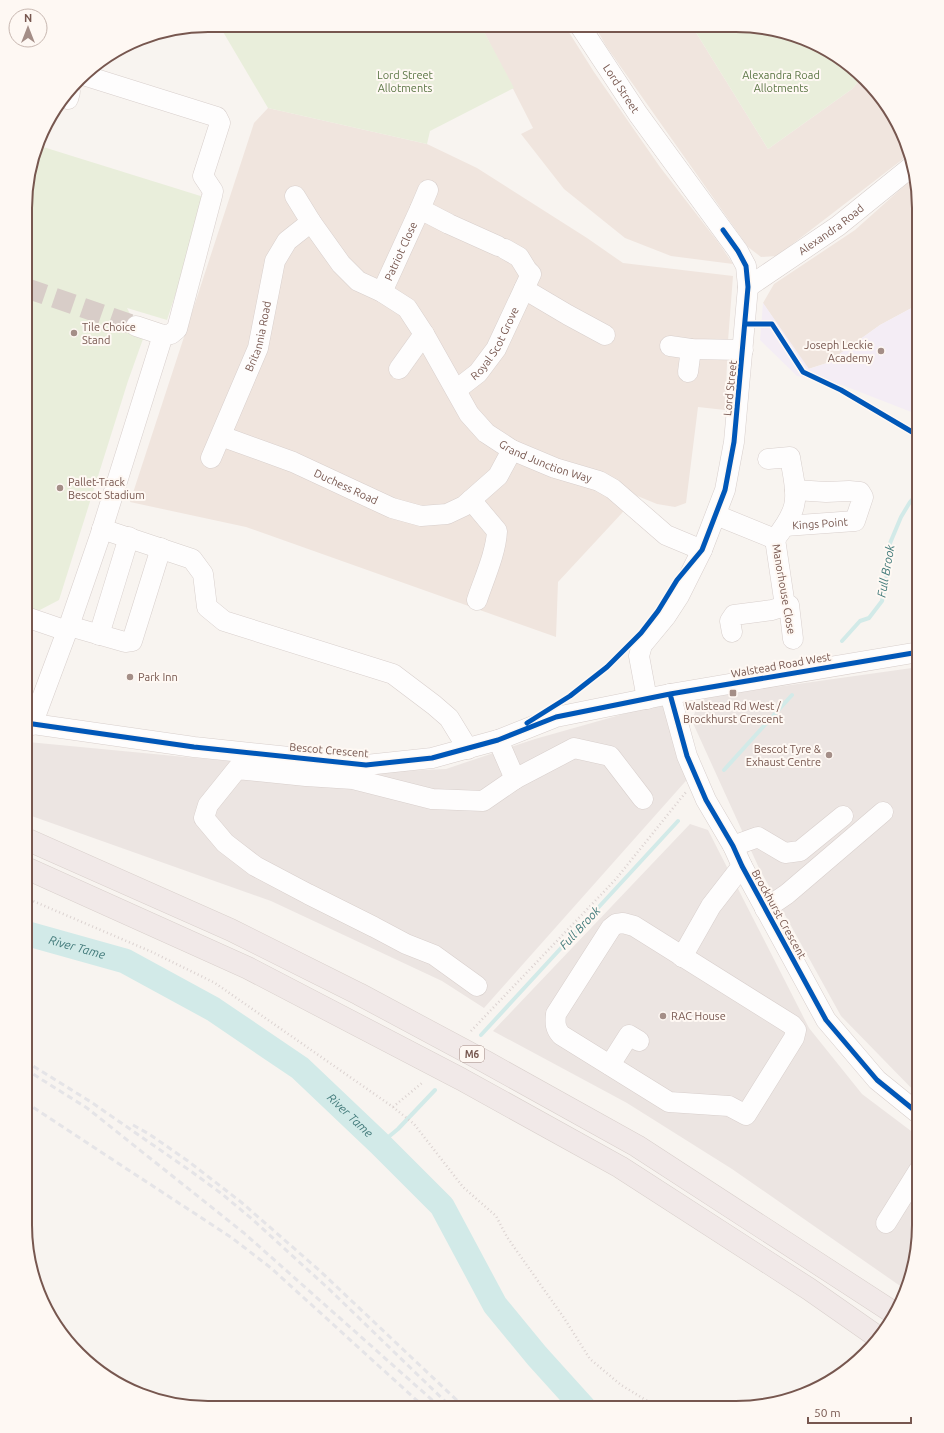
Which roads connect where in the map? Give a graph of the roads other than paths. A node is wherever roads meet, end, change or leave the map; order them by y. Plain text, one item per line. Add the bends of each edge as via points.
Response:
1 (584, 32) edge
2 (91, 77) edge
3 (908, 170) edge
4 (428, 190) dead end
5 (295, 196) dead end
6 (420, 209) junction
7 (311, 222) junction
8 (528, 281) junction
9 (748, 287) junction
10 (382, 292) junction
11 (136, 326) tunnel mouth
12 (424, 334) junction
13 (163, 335) junction
14 (605, 335) dead end
15 (670, 346) dead end
16 (691, 349) junction
17 (743, 350) junction
18 (399, 369) dead end
19 (688, 372) dead end
20 (456, 390) junction
21 (221, 436) junction
22 (512, 450) junction
23 (211, 458) dead end
24 (768, 459) dead end
25 (795, 490) junction
26 (471, 500) junction
27 (716, 515) junction
28 (102, 529) junction
29 (780, 532) junction
30 (129, 537) junction
31 (161, 548) junction
32 (702, 550) junction
33 (477, 600) dead end
34 (785, 606) junction
35 (32, 619) edge
36 (68, 628) junction
37 (732, 632) dead end
38 (99, 635) junction
39 (793, 640) dead end
40 (912, 653) edge
41 (670, 694) junction
42 (647, 699) junction
43 (32, 717) edge
44 (32, 724) edge
45 (498, 740) junction
46 (468, 748) junction
47 (515, 779) junction
48 (643, 799) dead end
49 (883, 812) dead end
50 (843, 816) dead end
51 (32, 842) edge
52 (733, 846) junction
53 (742, 866) junction
54 (32, 871) edge
55 (765, 909) junction
56 (682, 957) junction
57 (477, 986) dead end
58 (639, 1041) dead end
59 (610, 1065) junction
60 (912, 1108) edge
61 (912, 1181) edge
62 (886, 1223) dead end
63 (890, 1309) edge
64 (874, 1334) edge

1 - 9 street, Lord Street via 638,114 738,251 746,266
2 - 13 street via 220,120 203,176 212,191 177,329 171,334
3 - 9 street, Alexandra Road via 838,226
4 - 6 street, Patriot Close
5 - 7 street, Grand Junction Way
6 - 8 street, Patriot Close via 519,257 527,270
6 - 10 street, Patriot Close
7 - 10 street, Grand Junction Way via 341,264 358,281
7 - 21 street, Britannia Road via 288,241 275,261 258,348
8 - 14 street via 568,316
8 - 20 street, Royal Scot Grove via 496,349 478,373
9 - 17 street, Lord Street
10 - 12 street, Grand Junction Way via 407,308
11 - 13 street
12 - 18 street
12 - 20 street, Grand Junction Way
13 - 28 street
15 - 16 street
16 - 17 street
16 - 19 street
17 - 27 street, Lord Street via 734,442 725,490
20 - 22 street, Grand Junction Way via 469,414 486,433
21 - 23 street, Britannia Road
21 - 26 street, Duchess Road via 292,462 392,508 421,516 447,514
22 - 26 street, Duchess Road via 498,476
22 - 32 street, Grand Junction Way via 555,468 599,481 613,489 666,535
24 - 25 street, Kings Point via 790,456
25 - 29 street, Kings Point via 794,506
25 - 29 street, Kings Point via 860,492 863,498 855,521
26 - 33 street via 497,531
27 - 29 street, Kings Point
27 - 32 street, Lord Street
28 - 30 street
28 - 36 street
29 - 34 street, Manorhouse Close
30 - 31 street
30 - 38 street
31 - 38 street via 132,641 125,642
31 - 46 street via 192,559 203,574 207,606 224,621 393,674 448,718
32 - 42 street via 679,596 642,645 639,656
34 - 37 street via 734,615 730,621
34 - 39 street, Manorhouse Close via 789,605
35 - 36 street
36 - 38 street
36 - 43 street
40 - 41 street, Walstead Road West
41 - 42 street, Walstead Road West
41 - 52 street, Brockhurst Crescent via 688,756 706,800
42 - 45 street, Bescot Crescent via 556,717
44 - 46 street, Bescot Crescent via 194,747 366,765 432,758
45 - 46 street, Bescot Crescent
45 - 47 street
47 - 48 street via 574,748 610,756
47 - 57 street via 483,801 432,799 353,779 237,769 208,804 204,818 225,843 255,866 406,944 434,955
49 - 55 street via 787,894
50 - 52 street via 800,851 785,853 758,837
51 - 63 highway, M6 via 231,930 486,1062 637,1146
52 - 53 street, Brockhurst Crescent
53 - 55 street, Brockhurst Crescent
53 - 56 street via 712,906
54 - 64 highway, M6 via 248,968 461,1079 620,1167 809,1289
55 - 60 street, Brockhurst Crescent via 826,1020 877,1080
56 - 59 street via 634,926 623,923 611,928 556,1014 555,1022 561,1035
56 - 59 street via 792,1025 796,1030 794,1038 746,1115 729,1106 669,1102
58 - 59 street via 629,1035
61 - 62 street

